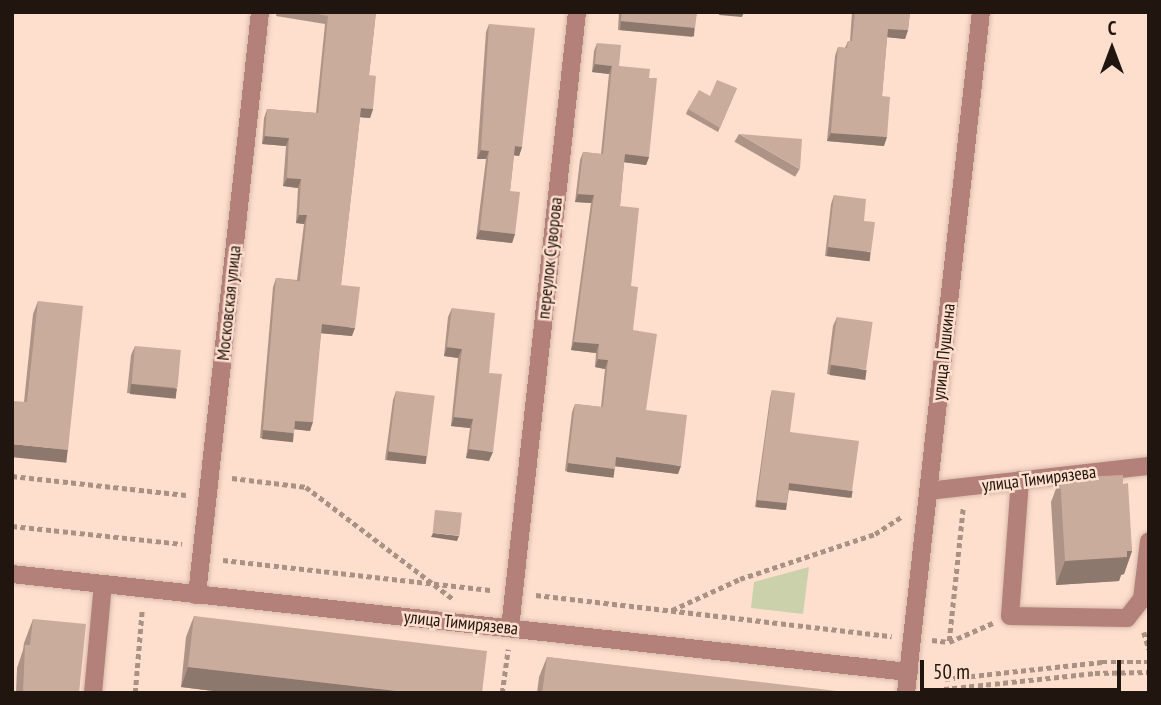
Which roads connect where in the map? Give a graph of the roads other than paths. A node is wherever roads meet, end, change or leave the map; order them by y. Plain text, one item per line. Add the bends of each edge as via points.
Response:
1 (260, 12) edge
2 (577, 12) edge
3 (981, 12) edge
4 (1149, 466) edge
5 (1020, 480) junction
6 (928, 495) junction
7 (1149, 541) edge
8 (12, 574) edge
9 (103, 584) junction
10 (197, 594) junction
11 (510, 628) junction
12 (909, 672) junction
13 (93, 693) edge
14 (906, 693) edge

1 - 10 street, Московская улица
2 - 11 street, переулок Суворова
3 - 6 street, улица Пушкина
4 - 5 street, улица Тимирязева
5 - 6 street, улица Тимирязева
5 - 7 street via 1010,616 1128,618 1142,600
6 - 12 street, улица Пушкина
8 - 9 street, улица Тимирязева
9 - 10 street, улица Тимирязева
9 - 13 street
10 - 11 street, улица Тимирязева
11 - 12 street, улица Тимирязева
12 - 14 street, улица Пушкина

